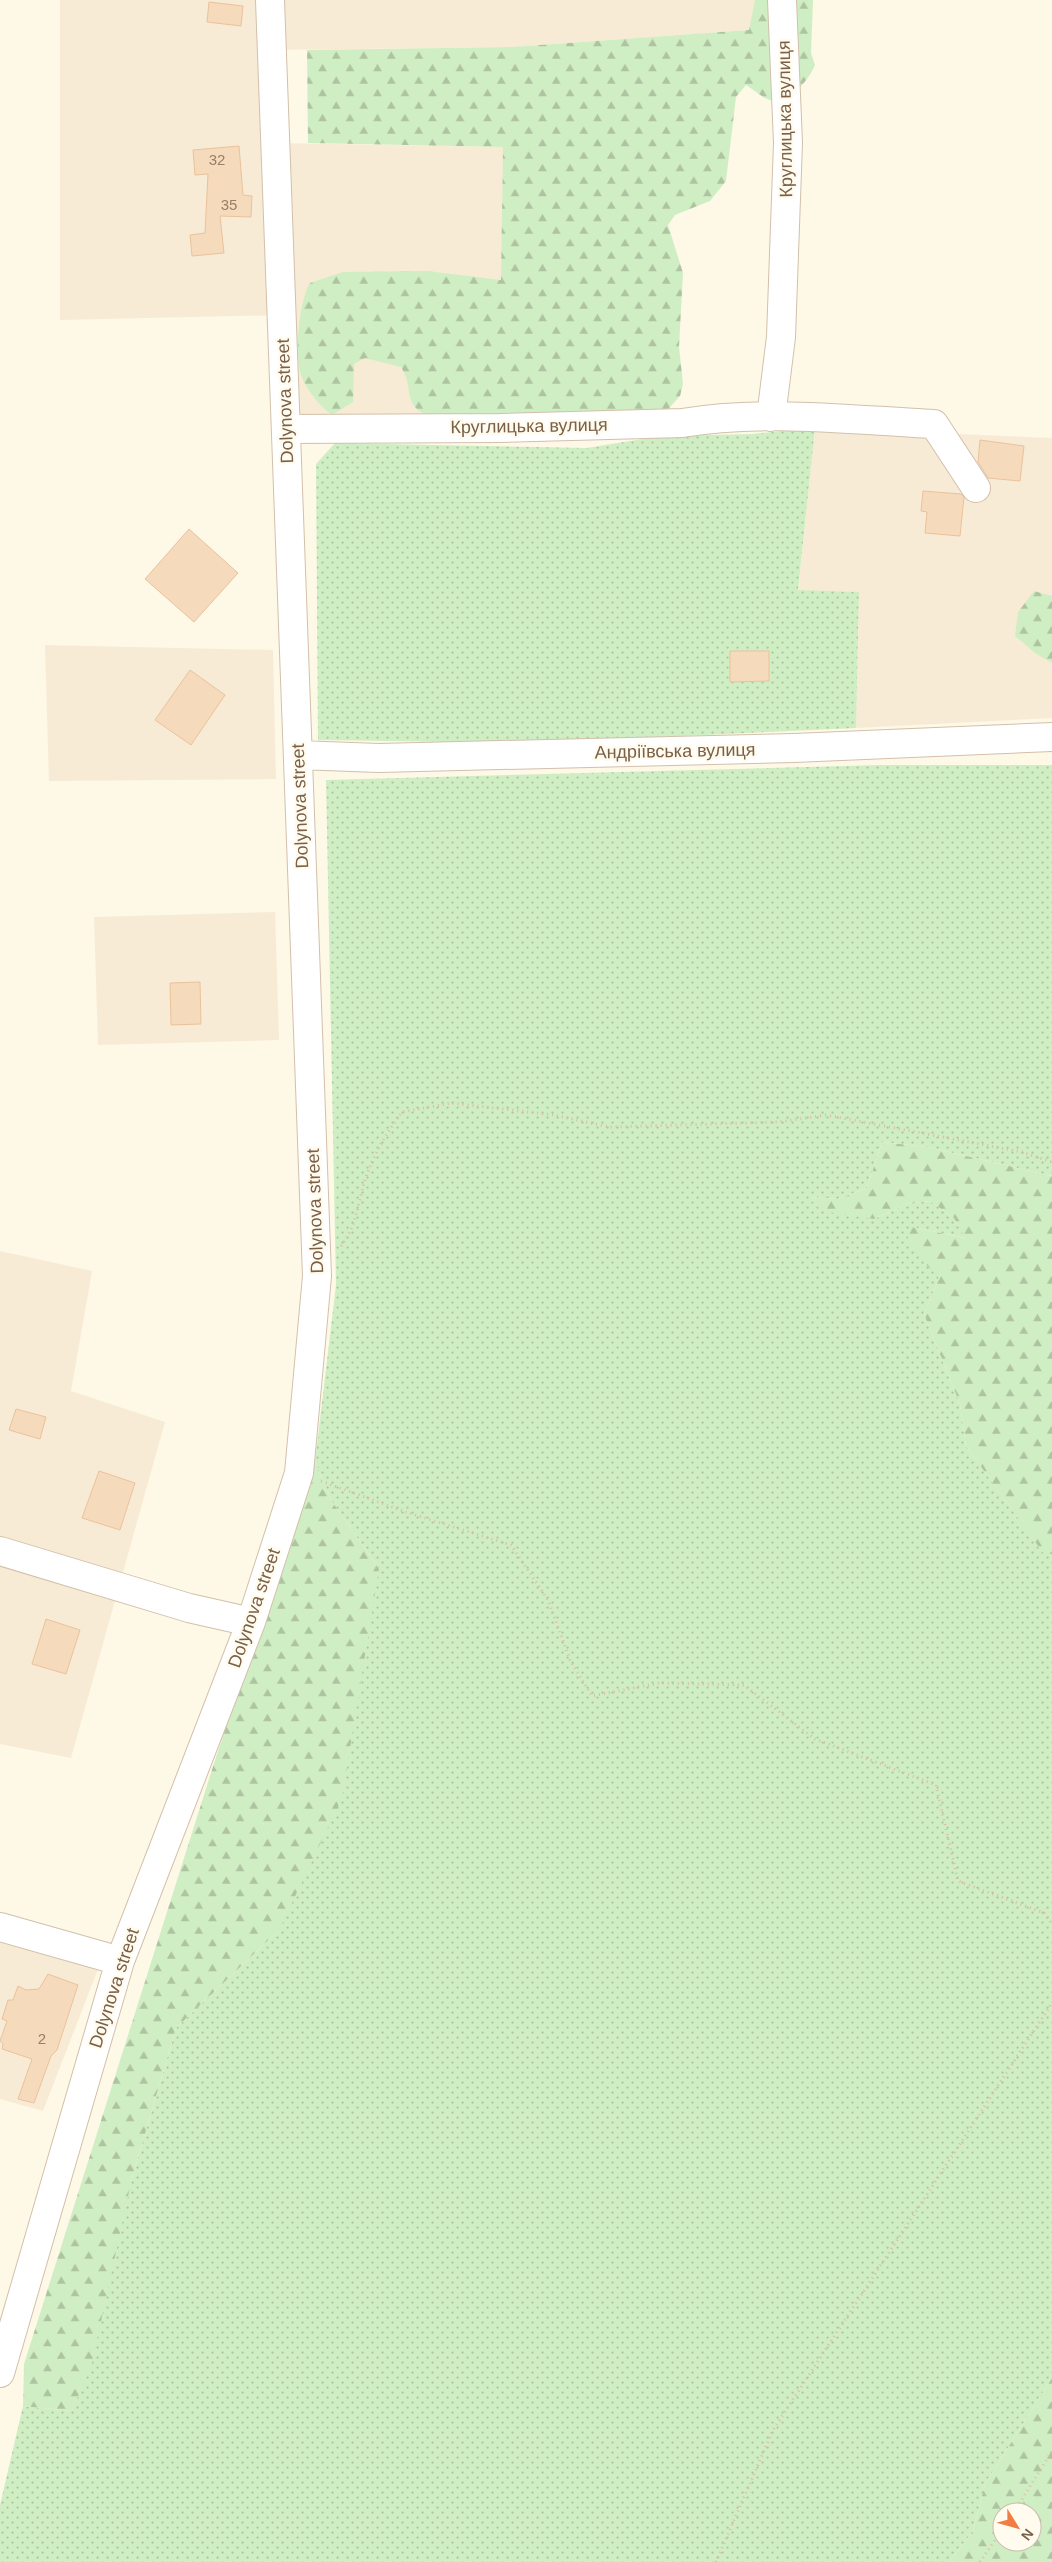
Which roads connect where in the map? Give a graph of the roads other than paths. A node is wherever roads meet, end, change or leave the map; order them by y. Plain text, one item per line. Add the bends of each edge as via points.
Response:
1 (270, 0) edge
2 (782, 0) edge
3 (771, 417) junction
4 (286, 429) junction
5 (976, 488) dead end
6 (1052, 738) edge
7 (298, 755) junction
8 (0, 1551) edge
9 (251, 1622) junction
10 (0, 1927) edge
11 (120, 1961) junction
12 (0, 2373) edge

1 - 4 street, Dolynova street
2 - 3 street, Круглицька вулиця via 788,153 781,337
3 - 4 street, Круглицька вулиця via 500,428
3 - 5 street, Круглицька вулиця via 934,424
4 - 7 street, Dolynova street
6 - 7 street, Андріївська вулиця via 379,758
7 - 9 street, Dolynova street via 317,1276 299,1473
8 - 9 street via 189,1608
9 - 11 street, Dolynova street
10 - 11 street
11 - 12 street, Dolynova street

